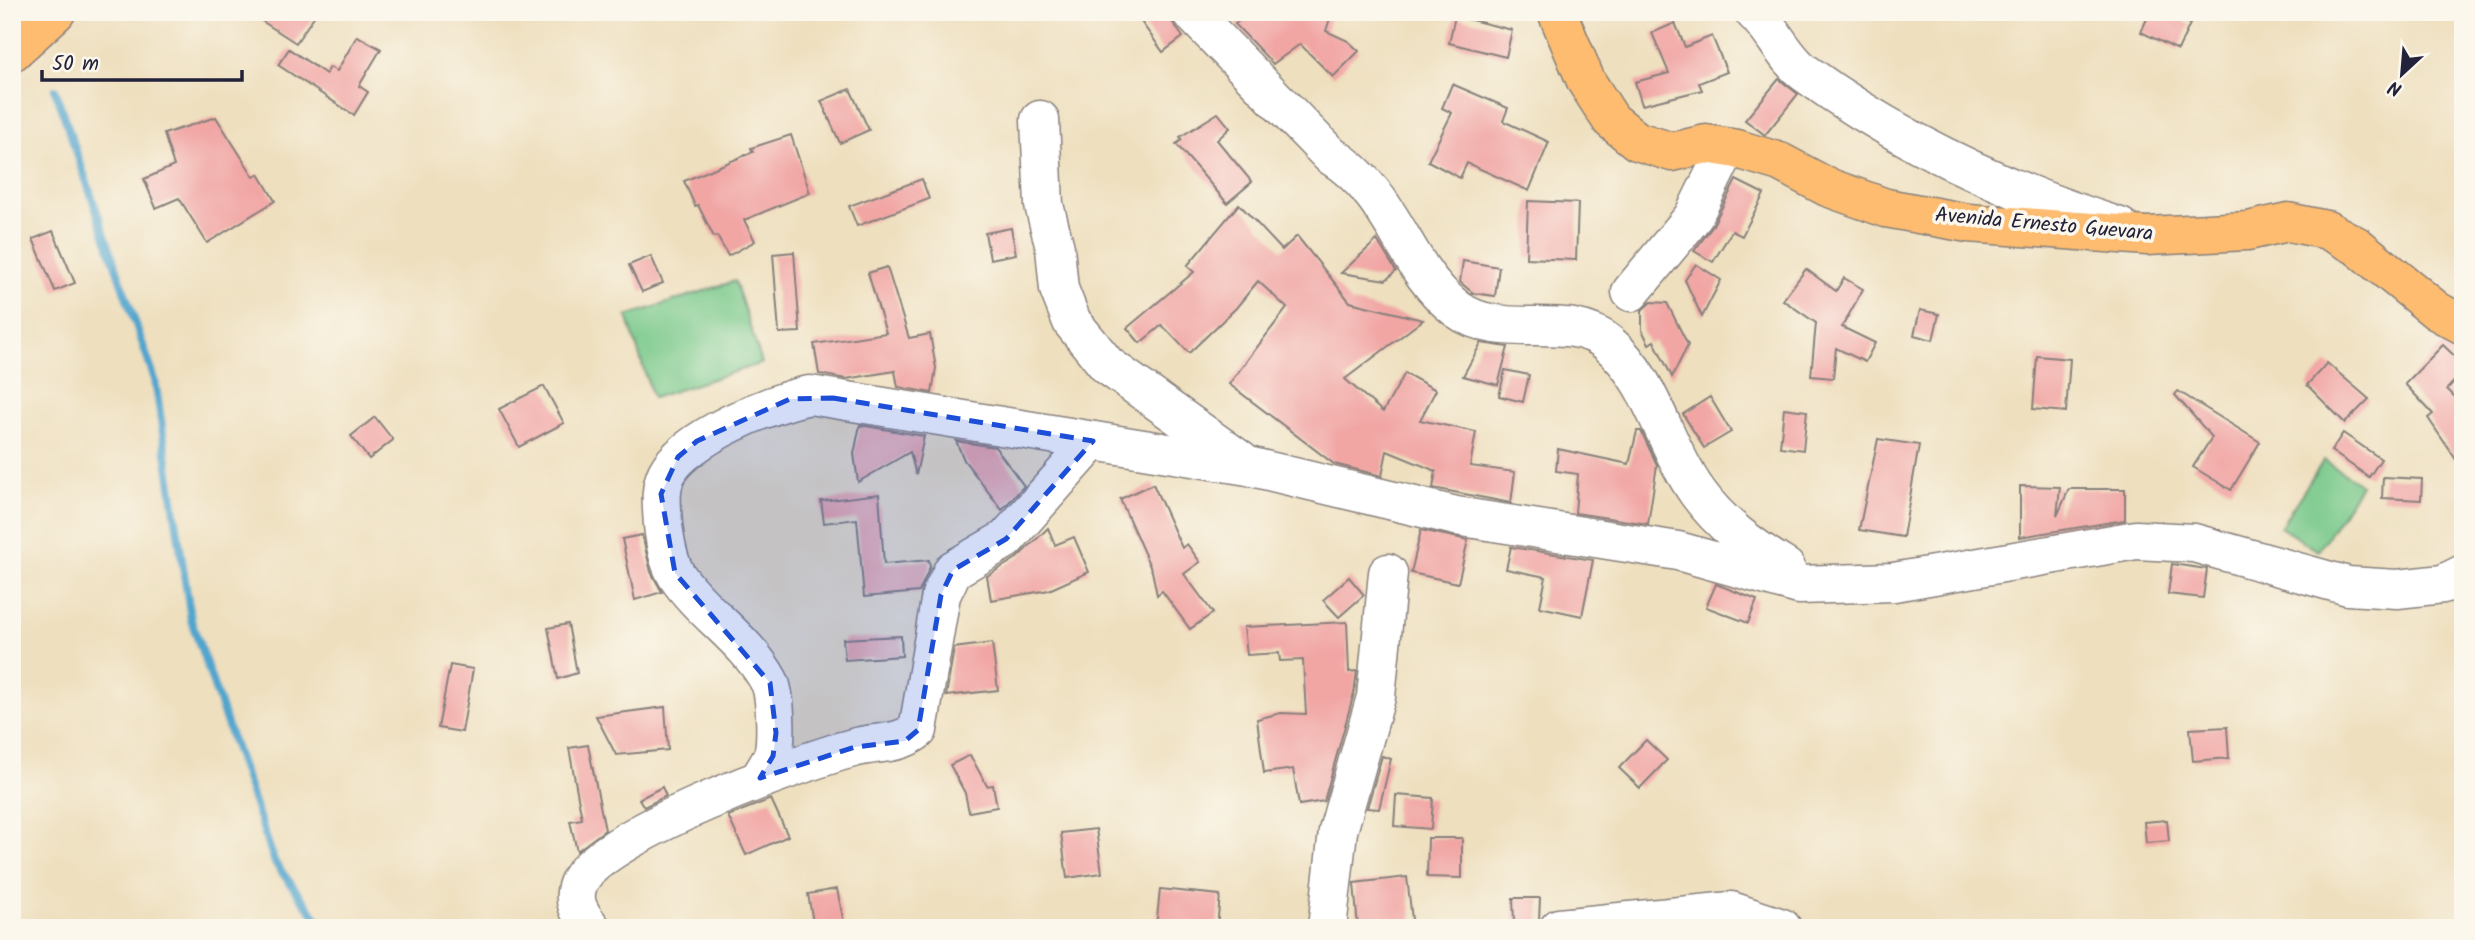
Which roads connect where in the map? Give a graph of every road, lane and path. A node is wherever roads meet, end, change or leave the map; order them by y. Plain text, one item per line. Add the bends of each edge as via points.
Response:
1 (56, 12) edge
2 (1191, 12) edge
3 (1557, 12) edge
4 (1754, 12) edge
5 (12, 51) edge
6 (1040, 120) dead end
7 (1727, 148) junction
8 (2147, 236) junction
9 (1631, 292) dead end
10 (2463, 325) edge
11 (1093, 441) junction
12 (1248, 466) junction
13 (1388, 573) dead end
14 (2463, 574) edge
15 (1814, 586) junction
16 (760, 778) junction
17 (591, 928) edge
18 (1327, 928) edge
19 (1559, 928) edge
20 (1782, 928) edge

1 - 5 main road
2 - 15 street via 1330,155 1353,169 1386,208 1426,278 1457,309 1491,326 1581,329 1607,341 1632,368 1697,492 1743,542
3 - 7 main road, Avenida Ernesto Guevara via 1586,81 1611,120 1637,141 1672,152 1706,144
4 - 8 street via 1802,71 1876,118 1975,173 2064,210
6 - 12 street via 1044,205 1059,289 1072,322 1107,365
7 - 8 main road, Avenida Ernesto Guevara via 1780,162 1827,187 1886,208 1968,223
7 - 9 street via 1693,217
8 - 10 main road, Avenida Ernesto Guevara via 2248,231 2288,222 2327,230 2357,246 2437,311
11 - 12 street
11 - 16 street via 1006,539 953,570 941,595 918,730 905,741 855,747
11 - 16 street via 810,395 790,399 697,441 678,457 666,474 661,494 666,547 675,573 691,595 732,635 770,683 776,733 773,756
12 - 15 street via 1456,516 1678,551
13 - 18 street via 1376,697 1338,831
14 - 15 street via 2443,584 2397,589 2348,586 2194,543 2136,540 1894,582
16 - 17 street via 628,840 593,865 580,880 575,901
19 - 20 street via 1731,911

